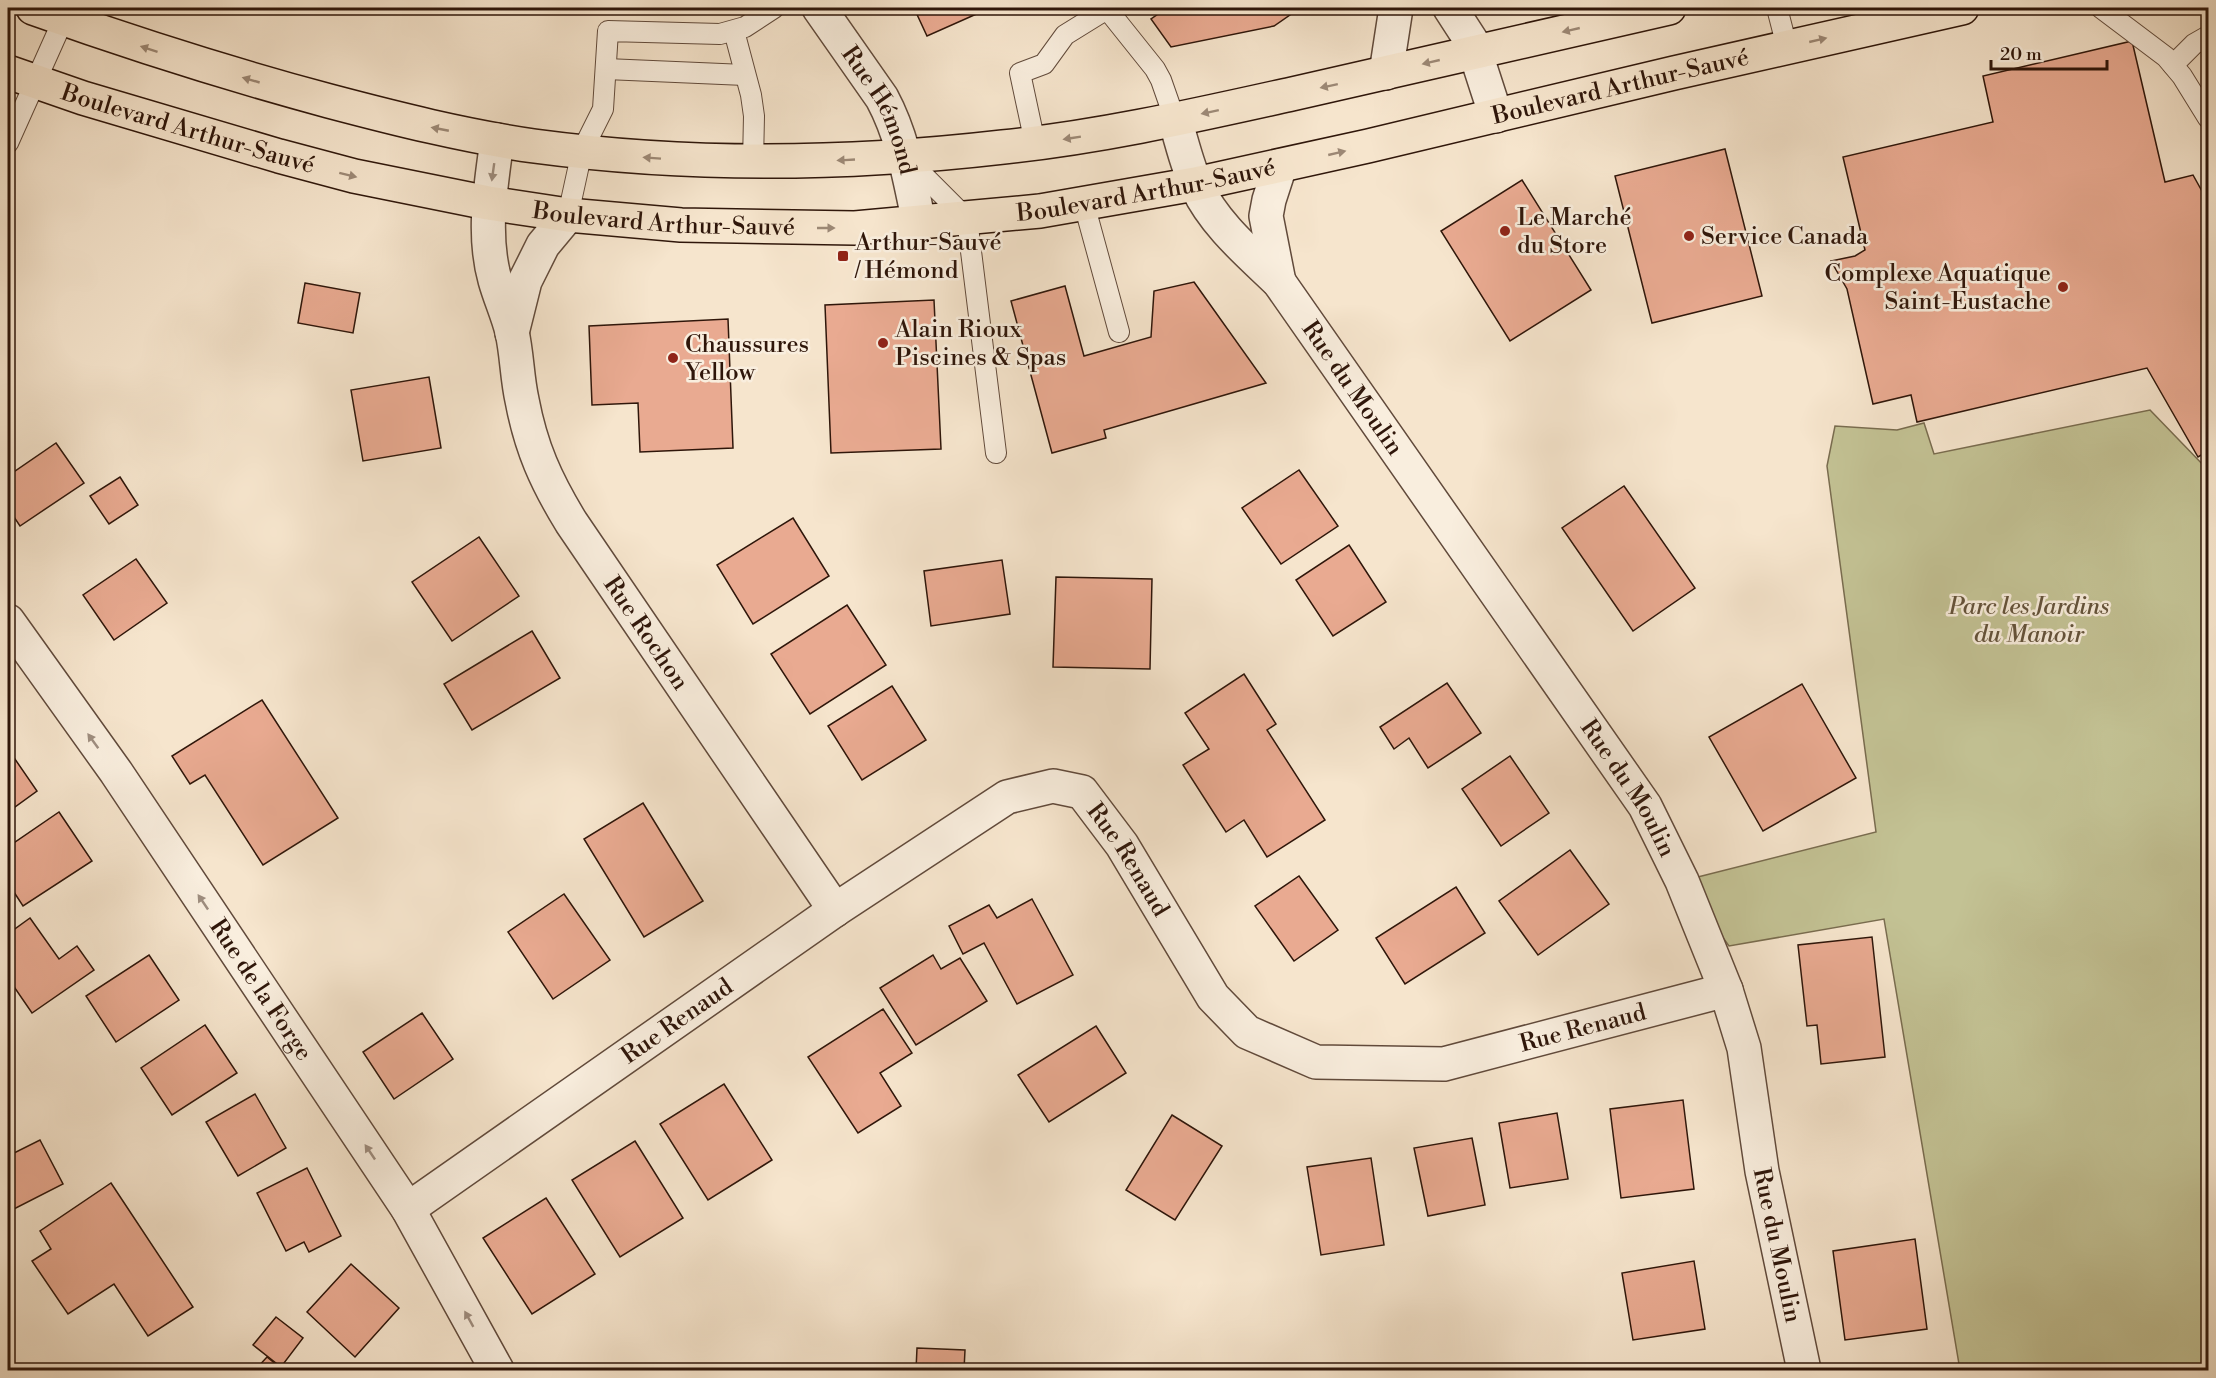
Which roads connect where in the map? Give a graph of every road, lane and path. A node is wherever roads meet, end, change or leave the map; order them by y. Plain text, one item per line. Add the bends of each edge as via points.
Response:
1 (33, 8) edge
2 (774, 8) edge
3 (819, 8) edge
4 (1106, 8) edge
5 (1396, 8) edge
6 (1450, 8) edge
7 (1669, 8) edge
8 (1777, 8) edge
9 (2102, 8) edge
10 (1954, 9) edge
11 (64, 18) junction
12 (734, 31) junction
13 (2208, 36) edge
14 (1787, 48) junction
15 (1476, 51) junction
16 (2173, 65) junction
17 (606, 69) junction
18 (1386, 73) junction
19 (746, 75) junction
20 (21, 77) edge
21 (1496, 116) junction
22 (2208, 118) edge
23 (1174, 120) junction
24 (497, 140) junction
25 (8, 143) edge
26 (1035, 143) junction
27 (582, 151) junction
28 (905, 156) junction
29 (753, 162) junction
30 (1280, 166) junction
31 (1195, 184) junction
32 (488, 203) junction
33 (1084, 204) junction
34 (568, 215) junction
35 (967, 219) junction
36 (919, 223) junction
37 (1279, 282) junction
38 (1119, 332) dead end
39 (512, 333) junction
40 (996, 453) dead end
41 (8, 621) edge
42 (835, 910) junction
43 (1726, 990) junction
44 (408, 1209) junction
45 (497, 1371) edge
46 (1804, 1371) edge

1 - 11 main road
2 - 12 lane
3 - 28 street, Rue Hémond via 882,98
4 - 23 lane via 1155,69
4 - 26 lane via 1065,35 1044,64 1020,73
5 - 18 street
6 - 15 street
7 -> 15 main road
8 - 14 lane
9 - 16 lane
14 -> 10 main road, Boulevard Arthur-Sauvé
11 - 20 lane
24 -> 11 main road via 276,87 148,49
12 - 17 lane via 608,31
12 - 19 lane
13 - 16 lane
14 - 21 main road, Boulevard Arthur-Sauvé
15 -> 18 main road
15 - 21 street
16 - 22 lane
17 - 19 lane
17 - 27 lane via 603,109
18 -> 23 main road
19 - 29 lane via 754,116
20 - 25 lane
20 -> 32 main road, Boulevard Arthur-Sauvé via 279,156 354,176
30 -> 21 main road, Boulevard Arthur-Sauvé
23 -> 26 main road
23 - 31 street, Rue du Moulin
24 - 27 main road
24 -> 32 street, Rue Rochon
26 - 28 main road
29 -> 27 main road
27 - 34 lane
28 -> 29 main road
28 - 35 lane
28 - 36 street, Rue Hémond
30 - 31 main road, Boulevard Arthur-Sauvé
30 - 37 street, Rue du Moulin via 1266,216
31 - 33 main road, Boulevard Arthur-Sauvé
31 - 37 street, Rue du Moulin via 1231,237
32 - 34 main road, Boulevard Arthur-Sauvé
32 - 39 street, Rue Rochon via 494,278
33 - 35 main road, Boulevard Arthur-Sauvé
33 - 38 lane
34 -> 36 main road, Boulevard Arthur-Sauvé via 742,227 855,228
34 - 39 street, Rue Rochon via 543,245 525,281
35 - 36 main road, Boulevard Arthur-Sauvé
35 - 40 lane
37 - 43 street, Rue du Moulin via 1645,806 1682,881
39 - 42 street, Rue Rochon via 529,430 550,488
44 -> 41 street, Rue de la Forge via 116,772
42 - 43 street, Rue Renaud via 1007,797 1053,786 1082,792 1122,845 1213,997 1247,1032 1316,1062 1444,1064
42 - 44 street, Rue Renaud
43 - 46 street, Rue du Moulin via 1744,1048 1762,1171
45 -> 44 street, Rue de la Forge

